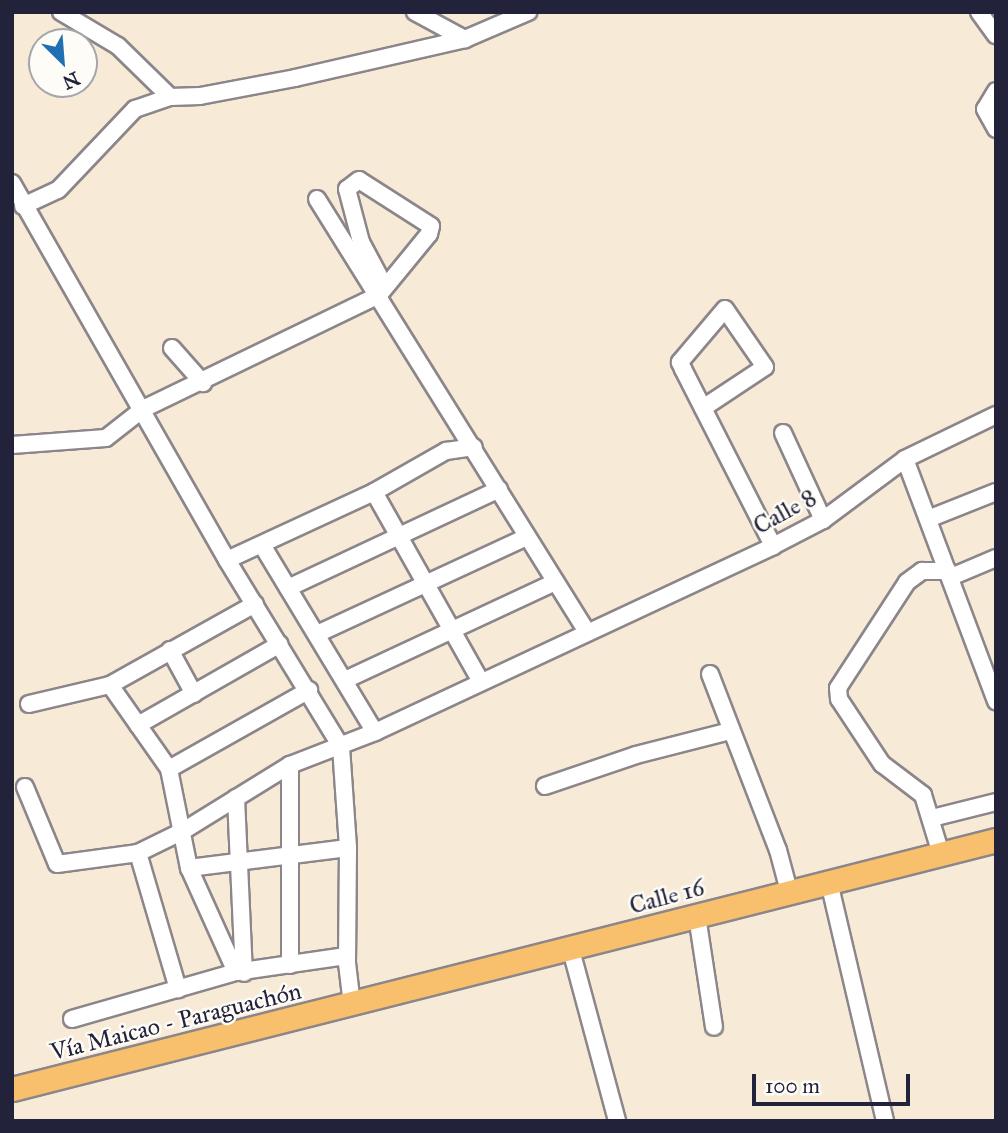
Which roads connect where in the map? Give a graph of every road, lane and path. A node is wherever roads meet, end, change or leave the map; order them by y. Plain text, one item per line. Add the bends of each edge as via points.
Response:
1 (61, 12) edge
2 (415, 12) edge
3 (528, 12) edge
4 (979, 12) edge
5 (996, 35) edge
6 (465, 39) junction
7 (996, 91) edge
8 (170, 97) junction
9 (996, 129) edge
10 (12, 183) edge
11 (317, 199) dead end
12 (23, 206) junction
13 (382, 291) junction
14 (172, 348) dead end
15 (203, 383) junction
16 (703, 408) junction
17 (143, 409) junction
18 (996, 415) edge
19 (783, 433) dead end
20 (12, 445) edge
21 (474, 447) junction
22 (905, 459) junction
23 (499, 489) junction
24 (374, 492) junction
25 (996, 492) edge
26 (928, 519) junction
27 (822, 520) junction
28 (400, 537) junction
29 (527, 537) junction
30 (262, 545) junction
31 (773, 545) junction
32 (996, 558) edge
33 (227, 560) junction
34 (949, 574) junction
35 (555, 582) junction
36 (428, 585) junction
37 (288, 588) junction
38 (255, 604) junction
39 (454, 630) junction
40 (587, 632) junction
41 (317, 635) junction
42 (280, 644) junction
43 (170, 650) junction
44 (710, 674) dead end
45 (345, 680) junction
46 (480, 680) junction
47 (110, 685) junction
48 (309, 691) junction
49 (194, 694) junction
50 (996, 701) edge
51 (29, 704) dead end
52 (138, 726) junction
53 (730, 731) junction
54 (375, 732) junction
55 (341, 747) junction
56 (290, 765) junction
57 (169, 769) junction
58 (545, 786) dead end
59 (25, 787) dead end
60 (236, 798) junction
61 (996, 802) edge
62 (183, 831) junction
63 (936, 833) junction
64 (996, 840) edge
65 (348, 848) junction
66 (138, 853) junction
67 (289, 855) junction
68 (243, 862) junction
69 (189, 868) junction
70 (786, 877) junction
71 (829, 882) junction
72 (697, 916) junction
73 (571, 950) junction
74 (289, 965) junction
75 (347, 965) junction
76 (240, 973) junction
77 (178, 989) junction
78 (352, 1005) junction
79 (72, 1019) dead end
80 (715, 1027) dead end
81 (12, 1089) edge
82 (617, 1121) edge
83 (885, 1121) edge

1 - 8 street via 118,46
2 - 6 street
3 - 6 street
4 - 5 street
6 - 8 street via 295,78 200,96
7 - 9 street via 985,109
8 - 12 street via 135,108 58,190
10 - 12 street
11 - 13 street
12 - 17 street
13 - 13 street via 431,226 359,180 347,189 361,242
13 - 15 street
13 - 21 street
14 - 15 street
15 - 17 street
16 - 16 street via 765,367 725,309 680,359
16 - 31 street
17 - 20 street via 106,438
17 - 33 street
18 - 22 street, Calle 8
19 - 27 street
21 - 23 street
21 - 24 street via 446,451
22 - 26 street
22 - 27 street, Calle 8
23 - 28 street
23 - 29 street
24 - 28 street
24 - 30 street
25 - 26 street
26 - 34 street
27 - 31 street, Calle 8
28 - 36 street
28 - 37 street
29 - 35 street
29 - 36 street
30 - 33 street
30 - 37 street
31 - 40 street, Calle 8
32 - 34 street
33 - 38 street
34 - 50 street
34 - 63 street via 922,571 907,582 838,688 839,699 882,764 920,792
35 - 39 street
35 - 40 street
36 - 39 street
36 - 41 street
37 - 41 street
38 - 42 street
38 - 43 street
39 - 45 street
39 - 46 street
40 - 46 street, Calle 8
41 - 45 street
42 - 48 street
42 - 49 street
43 - 47 street
43 - 49 street
44 - 53 street
45 - 54 street
46 - 54 street, Calle 8
47 - 51 street
47 - 52 street
48 - 55 street
48 - 57 street
49 - 52 street
52 - 57 street
53 - 58 street via 636,755
53 - 70 street
54 - 55 street, Calle 8
55 - 56 street, Calle 8
55 - 65 street
56 - 60 street, Calle 8
56 - 67 street
57 - 62 street
59 - 66 street, Calle 8 via 57,864
60 - 62 street, Calle 8
60 - 68 street
61 - 63 street
62 - 66 street, Calle 8
62 - 69 street
63 - 64 highway, Calle 16
63 - 71 highway, Calle 16
65 - 67 street
65 - 75 street
66 - 77 street
67 - 68 street
67 - 74 street
68 - 69 street
68 - 76 street
69 - 76 street
70 - 71 highway, Calle 16
70 - 72 highway, Calle 16
71 - 83 street
72 - 73 highway, Calle 16
72 - 80 street
73 - 78 highway, Calle 16
73 - 82 street
74 - 75 street
74 - 76 street
75 - 78 street
76 - 77 street
77 - 79 street
78 - 81 highway, Vía Maicao - Paraguachón

